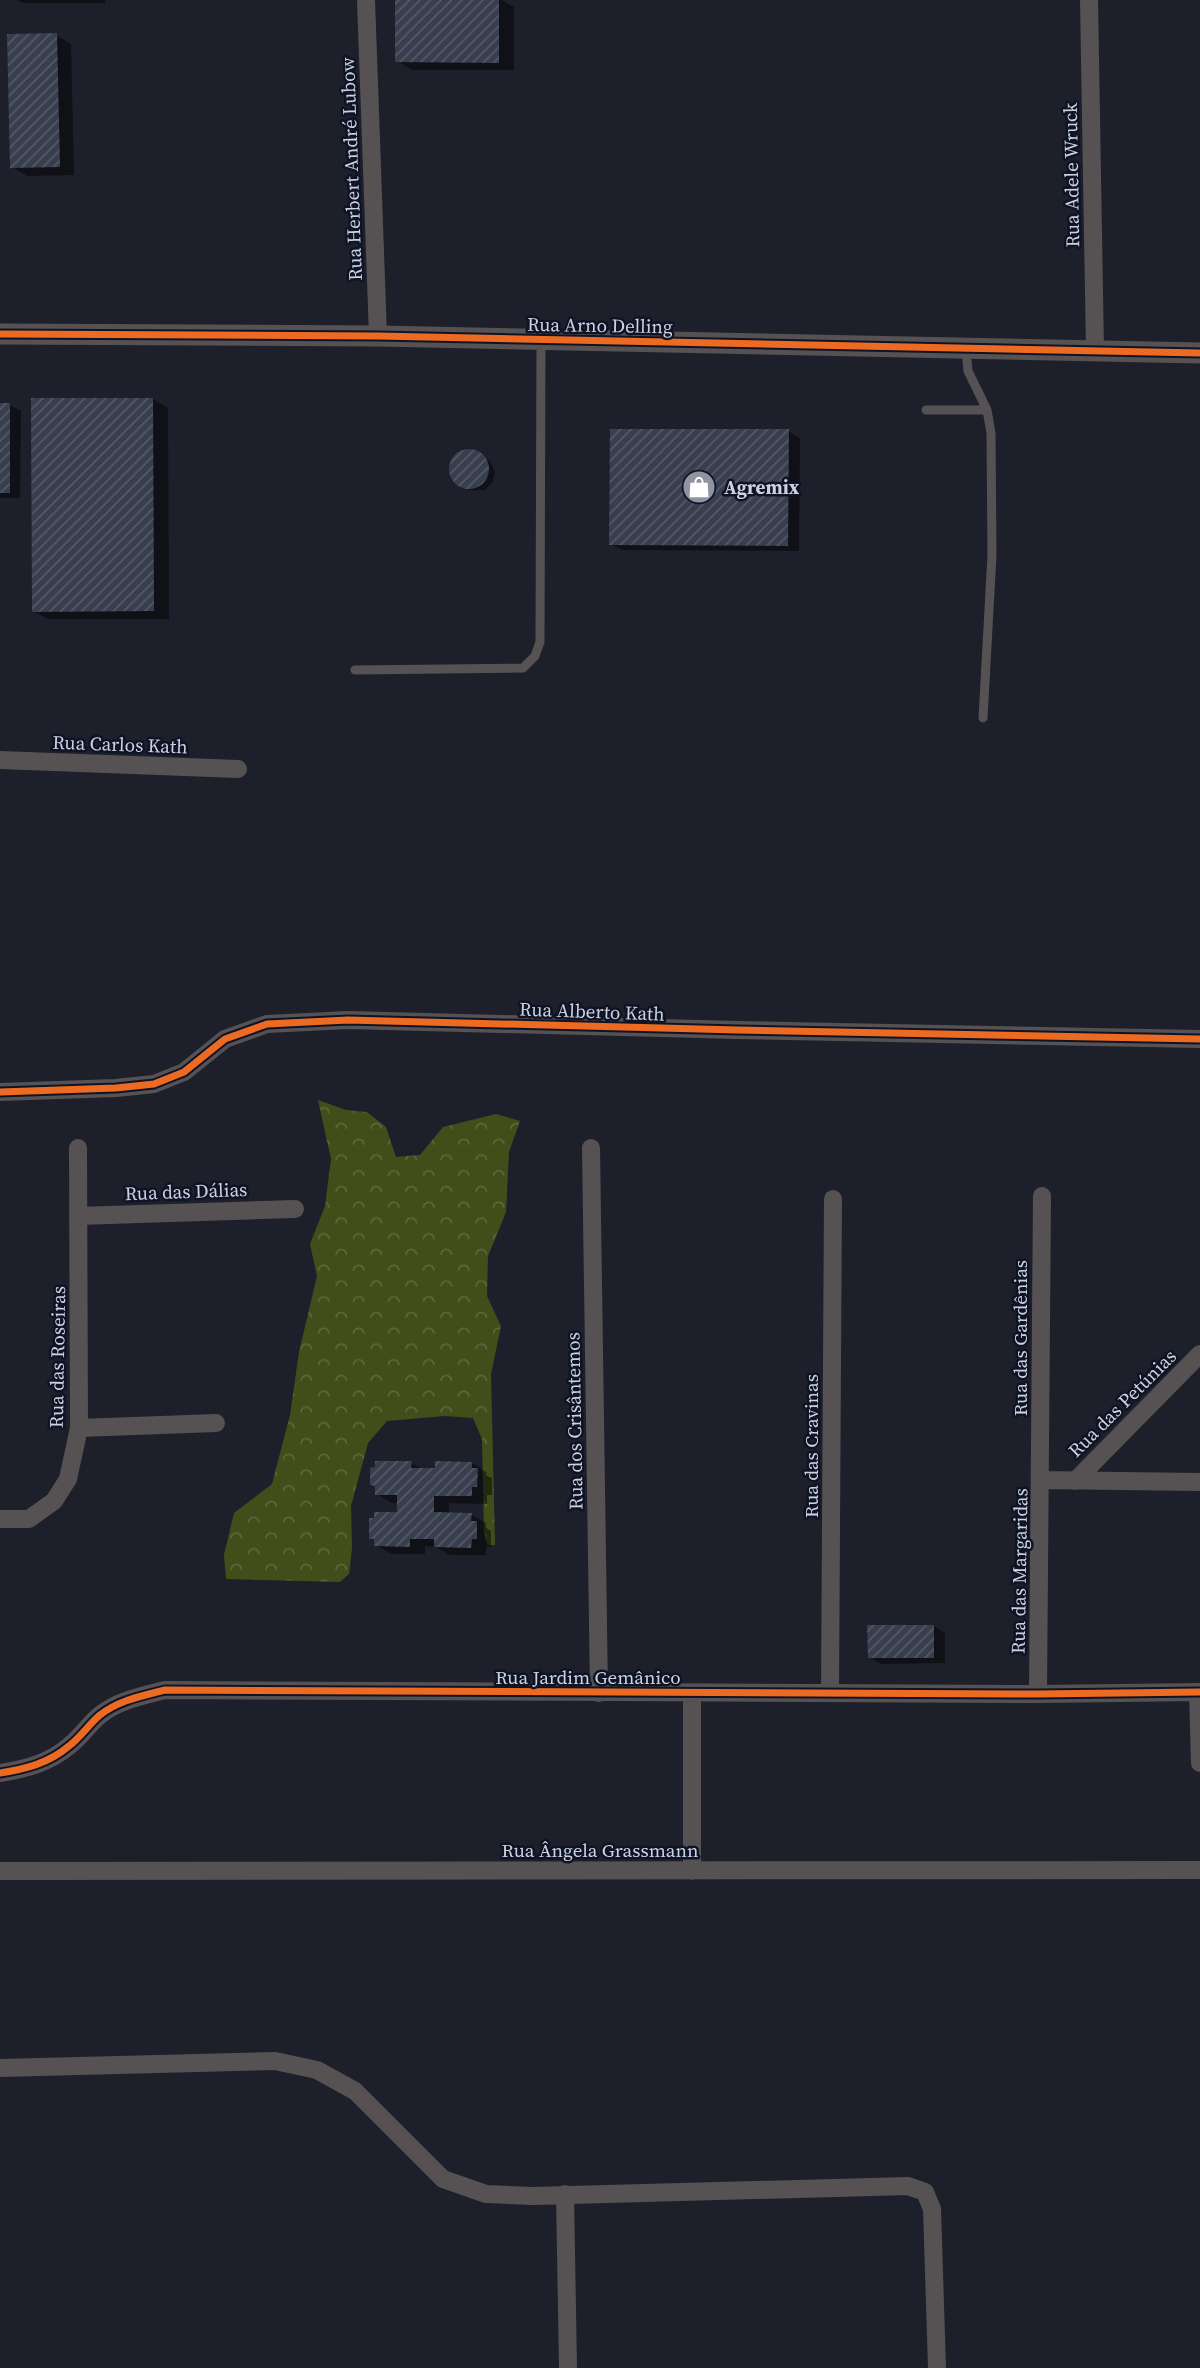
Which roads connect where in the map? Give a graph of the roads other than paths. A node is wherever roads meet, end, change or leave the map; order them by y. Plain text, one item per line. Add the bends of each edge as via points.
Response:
1 (366, 0) edge
2 (1089, 0) edge
3 (0, 334) edge
4 (378, 336) junction
5 (541, 340) junction
6 (966, 347) junction
7 (1095, 350) junction
8 (1200, 353) edge
9 (926, 410) dead end
10 (987, 410) junction
11 (355, 670) dead end
12 (984, 718) dead end
13 (0, 760) edge
14 (238, 769) dead end
15 (1200, 1039) edge
16 (0, 1091) edge
17 (78, 1148) dead end
18 (591, 1148) dead end
19 (1042, 1196) dead end
20 (833, 1199) dead end
21 (295, 1209) dead end
22 (78, 1216) junction
23 (1200, 1354) edge
24 (216, 1423) dead end
25 (79, 1427) junction
26 (1040, 1480) junction
27 (1074, 1481) junction
28 (1200, 1482) edge
29 (0, 1519) edge
30 (1199, 1692) edge
31 (598, 1693) junction
32 (692, 1693) junction
33 (830, 1693) junction
34 (1038, 1694) junction
35 (1200, 1763) edge
36 (0, 1773) edge
37 (1200, 1870) edge
38 (0, 1871) edge
39 (692, 1871) junction
40 (0, 2068) edge
41 (565, 2194) junction
42 (568, 2368) edge
43 (937, 2368) edge

1 - 4 street, Rua Herbert André Lubow
2 - 7 street, Rua Adele Wruck
3 - 4 street, Rua Arno Delling
4 - 5 street, Rua Arno Delling
5 - 6 street, Rua Arno Delling
5 - 11 lane via 540,642 535,656 523,668
6 - 7 street, Rua Arno Delling
6 - 10 lane via 968,371
7 - 8 street, Rua Arno Delling
9 - 10 lane
10 - 12 lane via 992,555
13 - 14 street, Rua Carlos Kath
15 - 16 street, Rua Alberto Kath via 348,1020 267,1024 225,1039 184,1072 154,1084
17 - 22 street, Rua das Roseiras
18 - 31 street, Rua dos Crisântemos
19 - 26 street, Rua das Gardênias
20 - 33 street, Rua das Cravinas
21 - 22 street, Rua das Dálias
22 - 25 street, Rua das Roseiras
23 - 27 street, Rua das Petúnias
24 - 25 street
25 - 29 street, Rua das Roseiras via 68,1479 54,1501 29,1519
26 - 27 street, Rua das Margaridas
26 - 34 street, Rua das Margaridas
27 - 28 street, Rua das Margaridas
30 - 34 street, Rua Jardim Gemânico
30 - 35 street
31 - 32 street, Rua Jardim Gemânico
31 - 36 street, Rua Jardim Gemânico via 165,1690 129,1698 110,1709 42,1763
32 - 33 street, Rua Jardim Gemânico
32 - 39 street
33 - 34 street, Rua Jardim Gemânico
37 - 39 street, Rua Ângela Grassmann
38 - 39 street, Rua Ângela Grassmann
40 - 41 street via 275,2061 317,2070 355,2091 443,2179 486,2194
41 - 42 street
41 - 43 street via 908,2186 925,2192 932,2209

